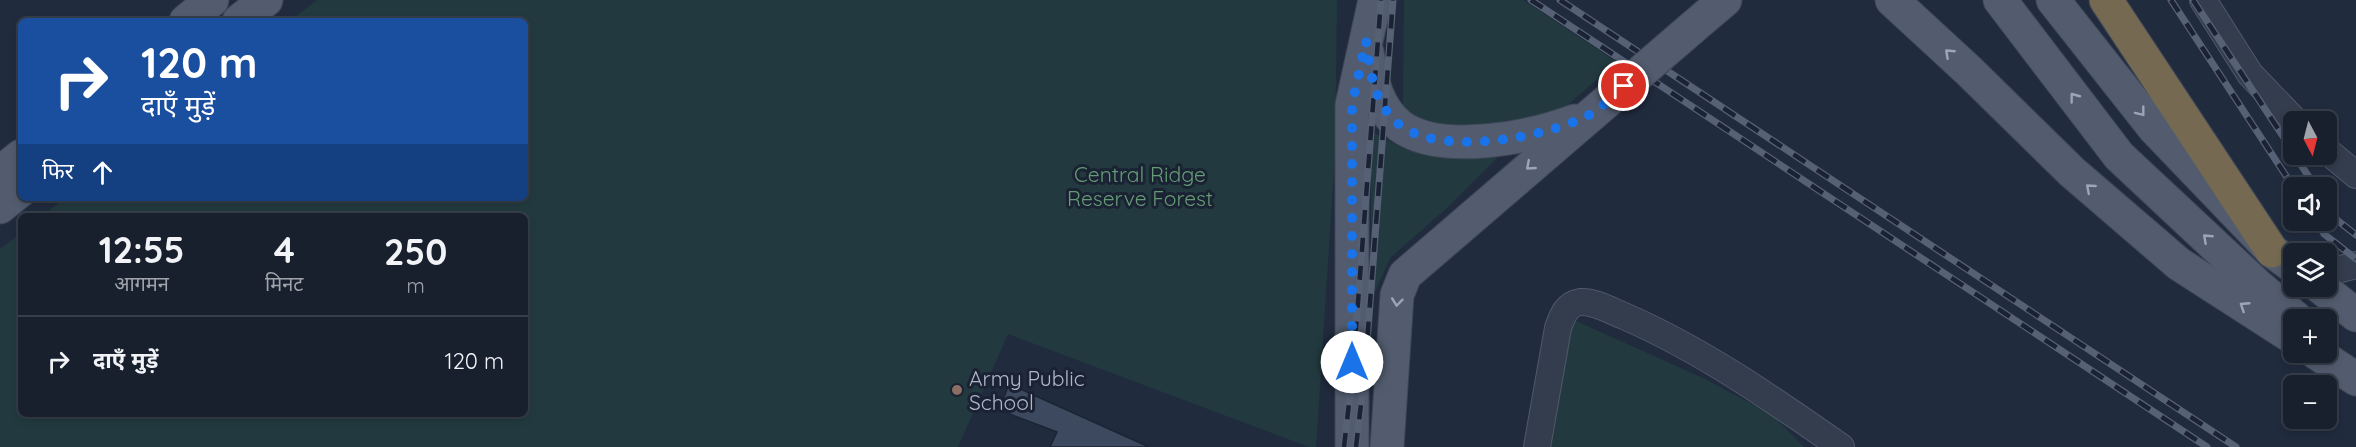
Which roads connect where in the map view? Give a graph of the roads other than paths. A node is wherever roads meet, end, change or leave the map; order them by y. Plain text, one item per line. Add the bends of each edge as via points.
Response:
1 (212, 0) edge
2 (266, 0) edge
3 (1375, 0) edge
4 (1725, 0) edge
5 (1892, 0) edge
6 (2000, 0) edge
7 (2053, 0) edge
8 (2106, 0) edge
9 (2212, 3) edge
10 (190, 18) edge
11 (243, 18) edge
12 (1366, 41) junction
13 (2285, 111) edge
14 (1591, 114) junction
15 (18, 158) edge
16 (2337, 159) edge
17 (0, 173) edge
18 (2356, 175) edge
19 (18, 192) edge
20 (0, 207) edge
21 (2283, 259) edge
22 (2356, 265) edge
23 (2337, 270) edge
24 (2333, 297) edge
25 (2285, 309) edge
26 (2356, 315) edge
27 (2283, 331) edge
28 (2337, 353) edge
29 (2332, 363) edge
30 (2356, 369) edge
31 (2356, 379) edge
32 (1388, 432) edge
33 (1352, 447) edge
34 (1538, 447) edge
35 (1841, 447) edge

1 - 10 main road
2 - 11 main road
3 - 12 main road
4 - 14 main road, bridge
27 -> 5 main road via 2179,264 2072,172
25 -> 6 main road via 2119,156
7 -> 21 main road via 2154,128
8 - 21 highway
9 - 13 street via 2250,74
12 - 14 main road via 1374,87 1383,107 1401,127 1422,135 1497,141 1542,132
12 - 33 main road via 1352,105
14 -> 32 main road via 1405,275 1397,295
15 - 17 main road
16 - 18 street
19 - 20 main road
22 - 23 street
24 - 26 main road
28 - 30 main road
29 - 31 main road
34 - 35 street via 1558,328 1570,306 1581,302 1597,304 1662,332 1757,388

